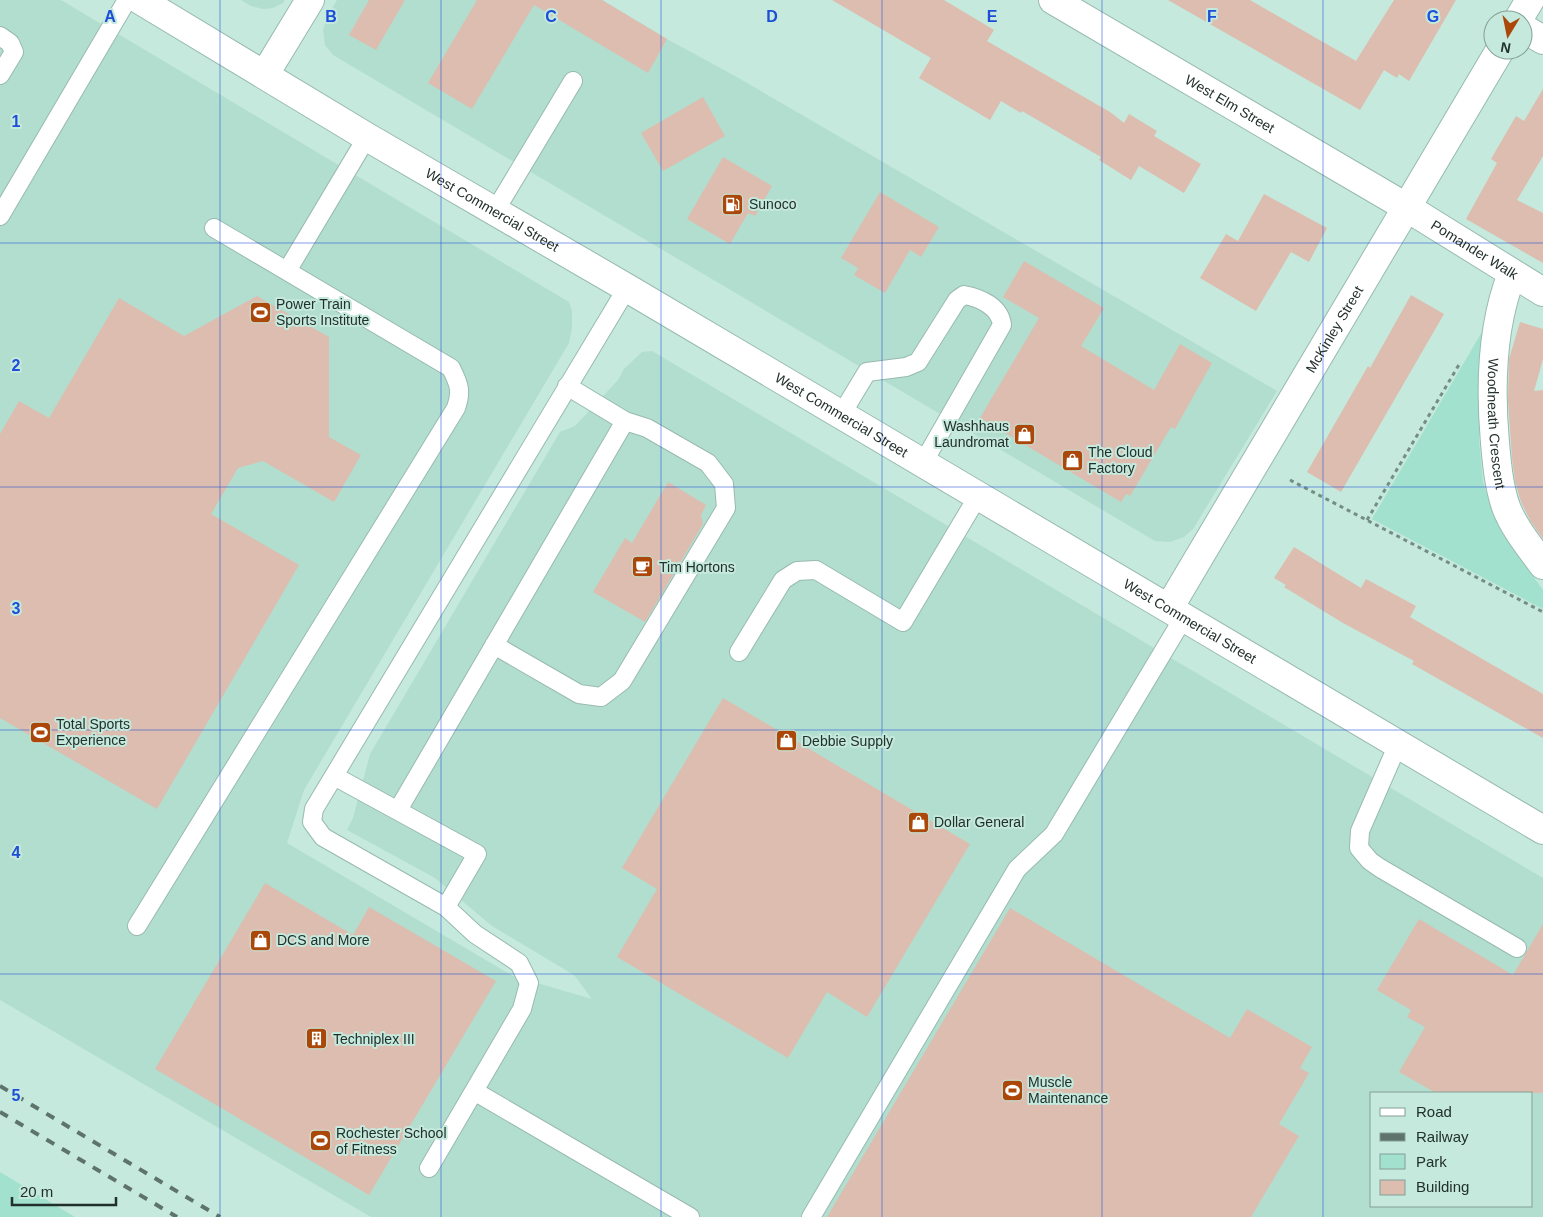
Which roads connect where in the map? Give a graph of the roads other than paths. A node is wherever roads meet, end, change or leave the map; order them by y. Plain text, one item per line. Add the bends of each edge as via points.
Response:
1 (127, 0) edge
2 (140, 0) edge
3 (310, 0) edge
4 (1053, 0) edge
5 (0, 36) edge
6 (1494, 60) edge
7 (265, 74) junction
8 (0, 75) edge
9 (573, 80) dead end
10 (368, 137) junction
11 (1406, 207) junction
12 (495, 211) junction
13 (0, 216) edge
14 (214, 228) dead end
15 (286, 271) junction
16 (1512, 274) junction
17 (626, 288) junction
18 (1543, 292) edge
19 (568, 386) junction
20 (841, 415) junction
21 (625, 421) junction
22 (923, 463) junction
23 (978, 496) junction
24 (1543, 565) edge
25 (1177, 613) junction
26 (494, 645) junction
27 (739, 652) dead end
28 (1398, 744) junction
29 (334, 776) junction
30 (398, 810) junction
31 (1543, 830) edge
32 (446, 907) junction
33 (137, 926) dead end
34 (1517, 948) dead end
35 (474, 1091) junction
36 (429, 1168) dead end
37 (690, 1217) edge
38 (811, 1217) edge

1 - 13 lane
2 - 7 street, West Commercial Street
3 - 7 street
4 - 11 street, West Elm Street
5 - 8 lane via 10,43 14,52
6 - 11 street, McKinley Street
7 - 10 street, West Commercial Street
9 - 12 lane
10 - 12 street, West Commercial Street
10 - 15 lane
11 - 16 street, Pomander Walk
11 - 25 street, McKinley Street
12 - 17 street, West Commercial Street
14 - 15 lane
15 - 33 lane via 451,368 461,394 456,408
16 - 18 street, Pomander Walk
16 - 24 street, Woodneath Crescent via 1504,294 1497,335 1491,397 1496,453 1506,508
17 - 19 lane
17 - 20 street, West Commercial Street
19 - 21 lane
19 - 29 lane
20 - 22 street, West Commercial Street
20 - 22 lane via 866,372 906,367 918,362 957,300 964,295 975,297 995,309 1002,325
21 - 26 lane
21 - 26 lane via 647,428 708,463 724,484 726,508 622,681 601,696 579,694
22 - 23 street, West Commercial Street
23 - 25 street, West Commercial Street
23 - 27 lane via 903,622 816,570 797,571 783,580
25 - 28 street, West Commercial Street
25 - 38 lane via 1054,834 1017,869
26 - 30 lane
28 - 31 street, West Commercial Street
28 - 34 lane via 1360,832 1359,848 1380,868
29 - 30 lane
29 - 32 lane via 314,809 312,822 323,837
30 - 32 lane via 477,854
32 - 35 lane via 475,934 519,963 528,983 522,1009
35 - 36 lane
35 - 37 lane

